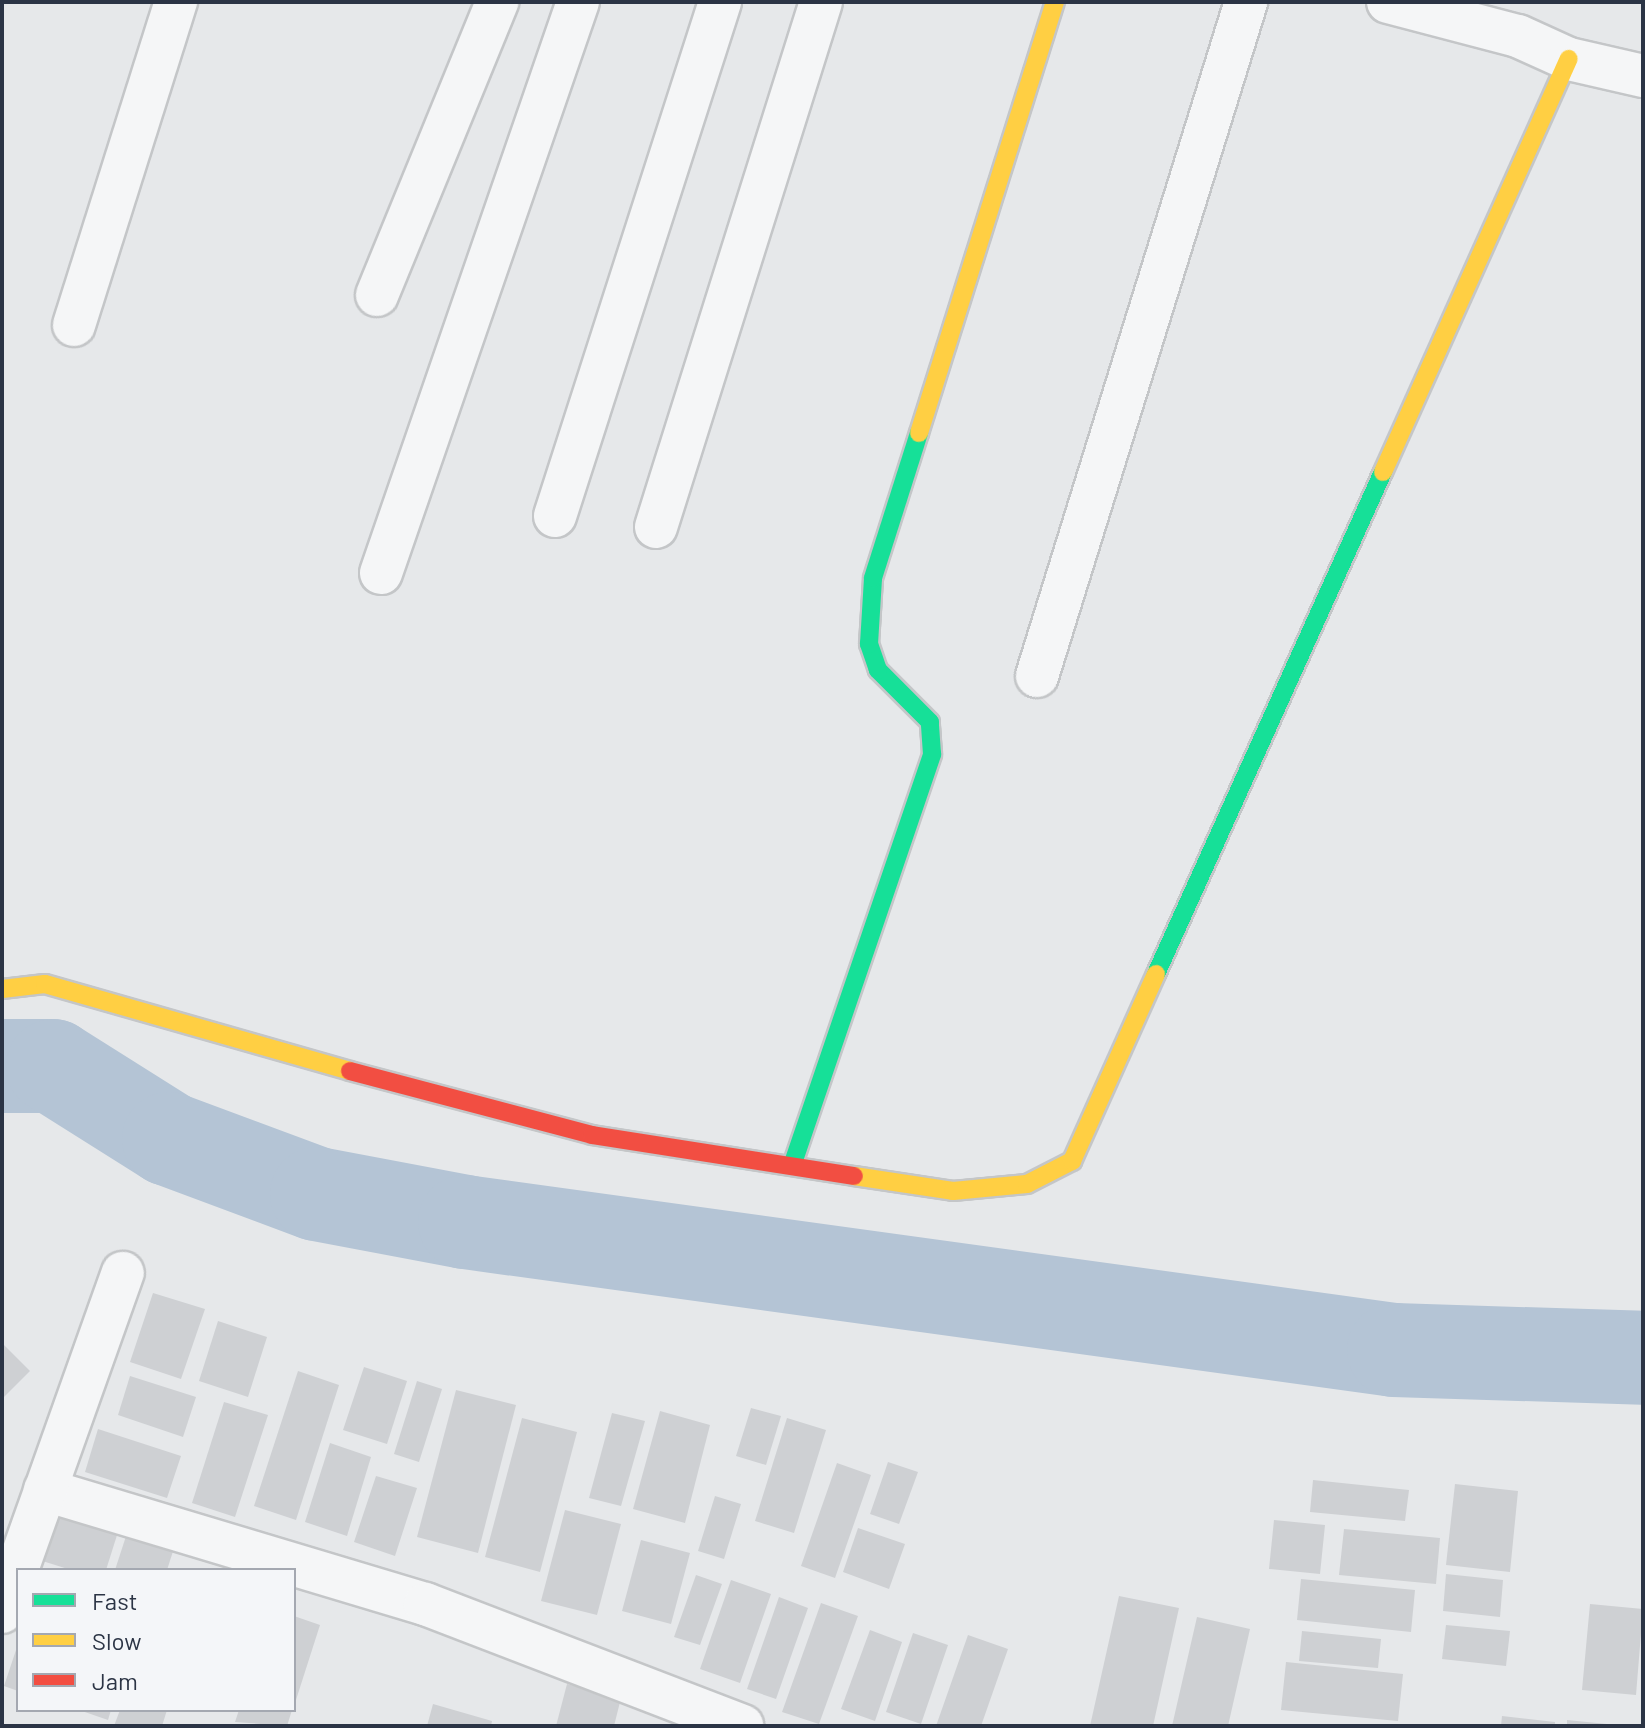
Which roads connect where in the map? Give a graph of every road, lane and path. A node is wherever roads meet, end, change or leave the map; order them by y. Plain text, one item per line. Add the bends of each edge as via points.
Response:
1 (176, 2) edge
2 (497, 2) edge
3 (578, 2) edge
4 (720, 2) edge
5 (821, 2) edge
6 (1055, 2) edge
7 (1246, 2) edge
8 (1388, 2) edge
9 (1569, 59) junction
10 (1643, 76) edge
11 (377, 295) dead end
12 (74, 325) dead end
13 (555, 516) dead end
14 (656, 527) dead end
15 (381, 573) dead end
16 (1037, 676) dead end
17 (2, 989) edge
18 (793, 1163) junction
19 (123, 1273) dead end
20 (45, 1490) junction
21 (18, 1568) edge
22 (16, 1572) edge
23 (2, 1612) edge
24 (742, 1726) edge

1 - 12 street
2 - 11 street
3 - 15 street
4 - 13 street
5 - 14 street
6 - 18 street via 873,578 869,644 878,670 930,722 932,754
7 - 16 street
8 - 9 street via 1518,36
9 - 10 street
9 - 18 street via 1072,1161 1027,1184 953,1191
17 - 18 street via 45,984 196,1031 592,1135
19 - 20 street
20 - 21 street
20 - 24 street via 425,1604
22 - 23 street

